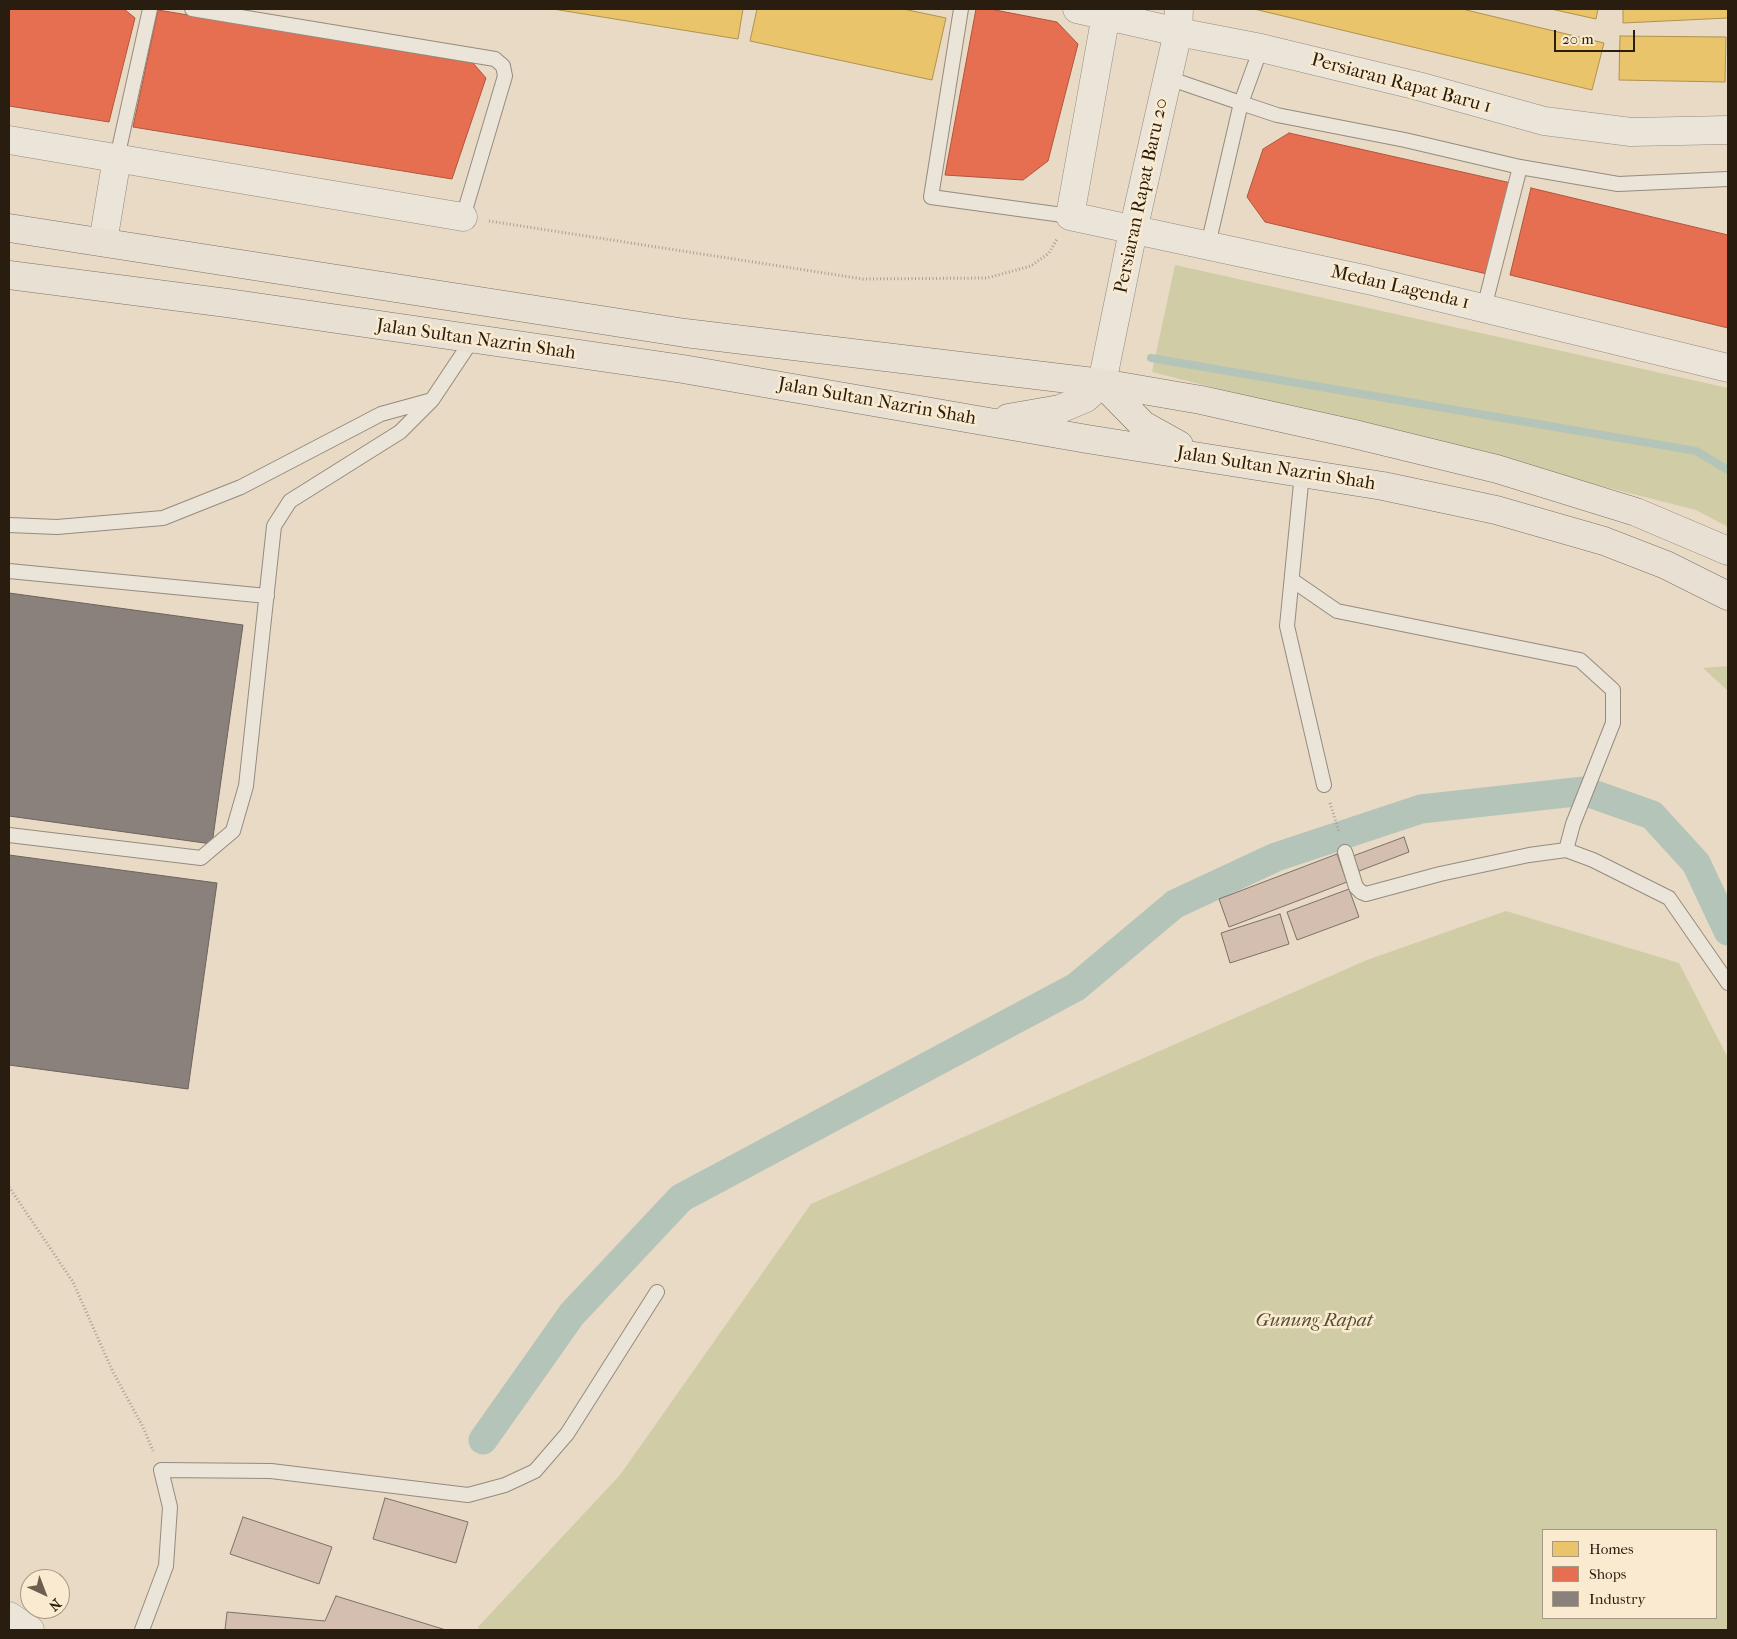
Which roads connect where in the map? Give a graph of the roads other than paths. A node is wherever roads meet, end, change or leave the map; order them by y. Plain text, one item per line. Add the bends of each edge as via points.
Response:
1 (150, 9) edge
2 (192, 9) edge
3 (961, 9) edge
4 (1077, 9) edge
5 (1107, 12) edge
6 (1178, 21) edge
7 (1261, 48) junction
8 (1168, 78) junction
9 (1241, 102) junction
10 (1728, 130) edge
11 (9, 140) edge
12 (117, 158) junction
13 (1520, 167) junction
14 (1728, 179) edge
15 (1070, 216) junction
16 (464, 218) joint
17 (9, 228) edge
18 (1133, 231) junction
19 (103, 242) junction
20 (1208, 245) junction
21 (9, 275) edge
22 (1484, 308) junction
23 (472, 340) junction
24 (1728, 368) edge
25 (1102, 382) junction
26 (432, 400) junction
27 (984, 421) junction
28 (1200, 455) junction
29 (1302, 473) junction
30 (9, 525) edge
31 (1728, 551) edge
32 (9, 571) edge
33 (1292, 580) junction
34 (266, 596) junction
35 (1728, 596) edge
36 (1324, 785) road end
37 (9, 835) edge
38 (1566, 850) junction
39 (1345, 852) road end
40 (1728, 983) edge
41 (657, 1292) dead end
42 (9, 1616) edge
43 (30, 1630) edge
44 (142, 1630) edge

1 - 12 lane
2 - 16 lane via 495,59 503,66 505,76
3 - 15 lane via 931,197
4 - 5 street, Persiaran Rapat Baru 1
5 - 6 street, Persiaran Rapat Baru 1
5 - 15 street
6 - 7 street, Persiaran Rapat Baru 1
6 - 8 street, Persiaran Rapat Baru 20
7 - 9 lane
7 - 10 street, Persiaran Rapat Baru 1 via 1544,121 1631,132
8 - 9 lane
8 - 18 street, Persiaran Rapat Baru 20
9 - 13 lane via 1277,115
9 - 20 lane
11 - 12 street
12 - 16 street
12 - 19 street
13 - 14 lane via 1618,184
13 - 22 lane
15 - 18 street, Medan Lagenda 1
17 - 19 highway, Jalan Sultan Nazrin Shah
18 - 20 street, Medan Lagenda 1
18 - 25 street, Persiaran Rapat Baru 20
19 - 25 highway, Jalan Sultan Nazrin Shah via 685,333
20 - 22 street, Medan Lagenda 1
21 - 23 highway, Jalan Sultan Nazrin Shah
22 - 24 street, Medan Lagenda 1
23 - 26 lane
23 - 27 highway, Jalan Sultan Nazrin Shah via 683,369
25 - 27 highway via 1086,398 1060,409
25 - 28 highway via 1143,425
25 - 31 highway, Jalan Sultan Nazrin Shah via 1201,400 1498,469 1636,512
26 - 30 lane via 381,414 241,487 163,518 57,527
26 - 34 lane via 400,432 290,501 274,526
27 - 28 highway, Jalan Sultan Nazrin Shah
28 - 29 highway, Jalan Sultan Nazrin Shah
29 - 33 lane
29 - 35 highway, Jalan Sultan Nazrin Shah via 1383,486 1505,513 1613,545 1666,565
32 - 34 lane
33 - 36 lane via 1287,626
33 - 38 lane via 1337,611 1580,660 1613,690 1613,723
34 - 37 lane via 246,786 233,830 200,858
38 - 39 lane via 1449,872 1366,894 1356,887
38 - 40 lane via 1669,898
41 - 44 lane via 567,1434 535,1471 506,1485 468,1495 271,1471 161,1470 170,1507 166,1566
42 - 43 street

